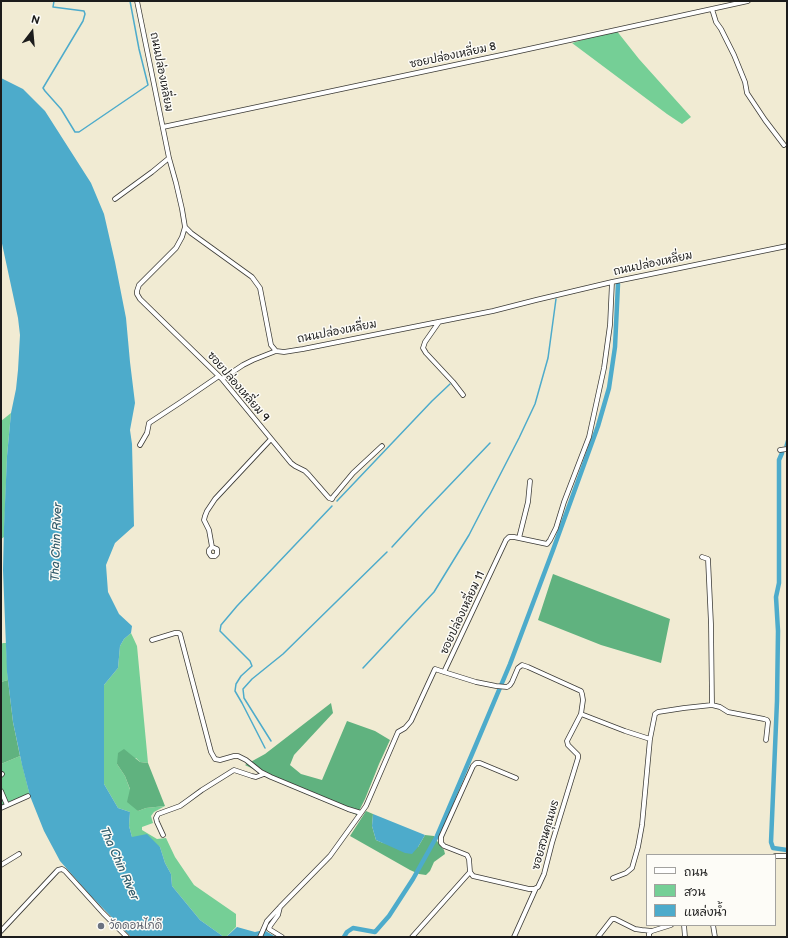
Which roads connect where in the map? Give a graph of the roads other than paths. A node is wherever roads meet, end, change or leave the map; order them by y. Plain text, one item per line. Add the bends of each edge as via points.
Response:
1 (137, 1) edge
2 (748, 1) edge
3 (712, 9) junction
4 (163, 127) junction
5 (784, 145) dead end
6 (169, 158) junction
7 (115, 199) dead end
8 (185, 228) junction
9 (787, 246) edge
10 (612, 282) junction
11 (439, 322) junction
12 (276, 351) junction
13 (220, 378) junction
14 (463, 395) dead end
15 (271, 439) junction
16 (140, 445) dead end
17 (382, 446) dead end
18 (787, 449) edge
19 (780, 450) dead end
20 (530, 481) dead end
21 (519, 538) junction
22 (212, 547) dead end
23 (702, 557) dead end
24 (152, 640) dead end
25 (444, 672) junction
26 (712, 705) junction
27 (581, 714) junction
28 (650, 738) junction
29 (766, 740) dead end
30 (264, 774) junction
31 (516, 778) dead end
32 (1, 791) edge
33 (28, 796) dead end
34 (7, 805) junction
35 (1, 808) edge
36 (361, 813) junction
37 (163, 835) dead end
38 (19, 854) dead end
39 (776, 856) edge
40 (787, 856) edge
41 (1, 865) edge
42 (470, 872) junction
43 (612, 878) dead end
44 (536, 888) junction
45 (280, 906) junction
46 (668, 926) edge
47 (684, 926) edge
48 (713, 926) edge
49 (1, 931) edge
50 (652, 931) junction
51 (127, 937) edge
52 (260, 937) edge
53 (282, 937) edge
54 (412, 937) edge
55 (514, 937) edge
56 (598, 937) edge
57 (649, 937) edge
58 (685, 937) edge
59 (715, 937) edge

1 - 4 street, ถนนปล่องเหลี่ยม
2 - 3 street, ซอยปล่องเหลี่ยม 8
3 - 4 street, ซอยปล่องเหลี่ยม 8
3 - 5 street via 716,22 734,55 748,93
4 - 6 street, ถนนปล่องเหลี่ยม
6 - 7 street
6 - 8 street, ถนนปล่องเหลี่ยม
8 - 12 street via 252,277 260,288 271,345
8 - 13 street, ซอยปล่องเหลี่ยม 9 via 176,248 139,286 137,294
9 - 10 street, ถนนปล่องเหลี่ยม
10 - 11 street, ถนนปล่องเหลี่ยม
10 - 21 street via 604,368 589,437 556,528 547,544
11 - 12 street, ถนนปล่องเหลี่ยม via 303,349
11 - 14 street via 424,342 423,348
12 - 13 street, ถนนปล่องเหลี่ยม
13 - 15 street, ซอยปล่องเหลี่ยม 9
13 - 16 street, ถนนปล่องเหลี่ยม via 149,423
15 - 17 street, ซอยปล่องเหลี่ยม 9 via 291,463 304,470 331,499
15 - 22 street via 207,511 204,520 210,533
18 - 19 street
20 - 21 street via 528,502
21 - 25 street, ซอยปล่องเหลี่ยม 11 via 510,537 506,540
23 - 26 street via 708,559
24 - 30 street via 177,632 180,634 213,757 218,760 238,756
25 - 27 street, ซอยสวนคุณพร via 476,682 507,687 518,668 528,667 581,691
25 - 36 street via 435,669 411,720 398,732
26 - 28 street via 658,712 654,717
26 - 29 street via 728,712 767,720
27 - 28 street
27 - 44 street, ซอยสวนคุณพร via 567,741 578,754 578,758 544,874
28 - 43 street via 642,825 636,858 632,868
30 - 36 street
30 - 37 street via 256,777 234,770 180,806 158,814 156,818
31 - 42 street via 480,763 473,766 441,837 444,846 467,856
32 - 34 street
33 - 34 street
34 - 35 street
36 - 45 street via 330,856
38 - 41 street
39 - 40 street
42 - 44 street via 480,878 529,889
42 - 54 street
44 - 55 street
45 - 52 street via 267,921
45 - 53 street via 269,929
46 - 50 street
47 - 58 street
48 - 59 street
49 - 51 street via 56,871 62,869
50 - 56 street via 635,929 612,919
50 - 57 street

